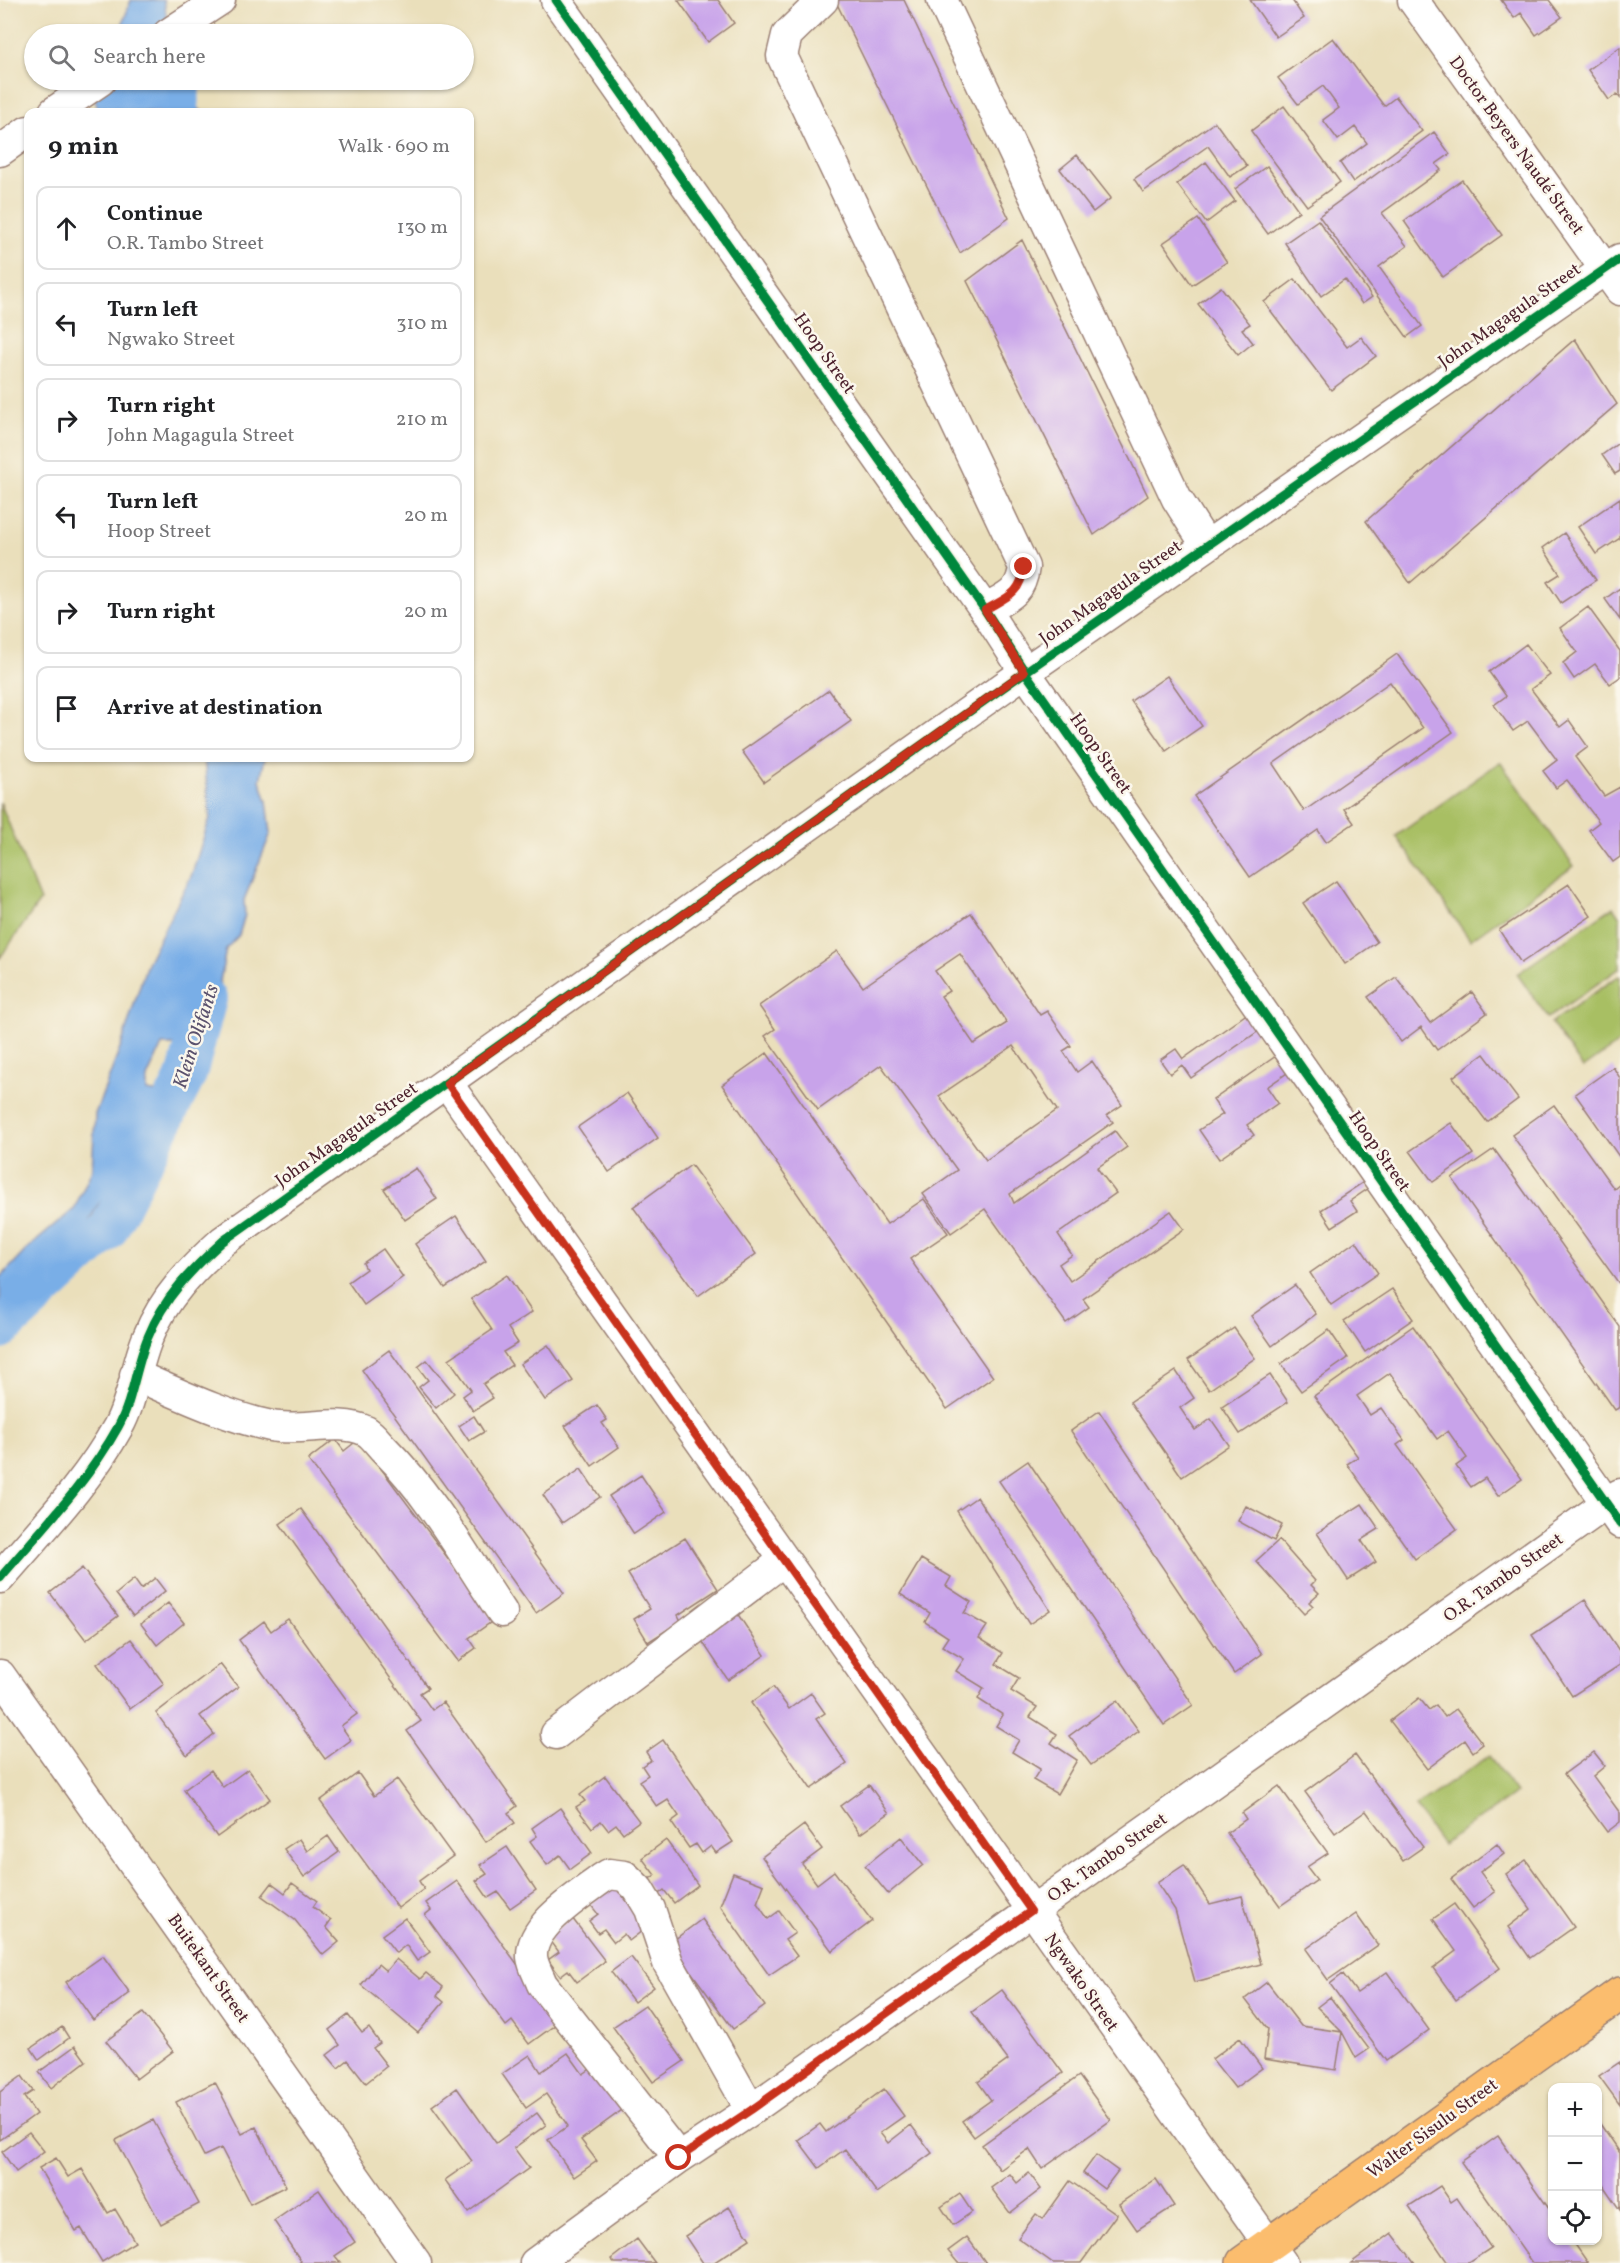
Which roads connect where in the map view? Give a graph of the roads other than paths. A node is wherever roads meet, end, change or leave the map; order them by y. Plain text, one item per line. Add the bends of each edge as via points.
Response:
1 (220, 0) edge
2 (556, 0) edge
3 (823, 0) edge
4 (942, 0) edge
5 (1413, 0) edge
6 (183, 24) edge
7 (86, 90) edge
8 (60, 108) edge
9 (24, 134) edge
10 (0, 151) edge
11 (1615, 272) edge
12 (1206, 545) junction
13 (985, 610) junction
14 (1024, 672) junction
15 (447, 1083) junction
16 (135, 1375) junction
17 (1616, 1507) edge
18 (783, 1560) junction
19 (0, 1578) edge
20 (502, 1612) dead end
21 (0, 1675) edge
22 (556, 1734) dead end
23 (1031, 1911) junction
24 (1620, 1994) edge
25 (751, 2110) junction
26 (679, 2158) junction
27 (1264, 2257) edge
28 (416, 2263) edge
29 (535, 2263) edge

1 - 6 street
2 - 13 street, Hoop Street
3 - 13 street via 787,35 782,56 1024,567 1022,583 1014,593
4 - 12 street via 1177,499
5 - 11 street, Doctor Beyers Naudé Street
7 - 8 street
9 - 10 street
11 - 12 street, John Magagula Street
12 - 14 street, John Magagula Street
13 - 14 street, Hoop Street
14 - 15 street, John Magagula Street
14 - 17 street, Hoop Street
15 - 16 street, John Magagula Street via 223,1241 188,1273 163,1305
15 - 18 street, Ngwako Street
16 - 19 street, John Magagula Street via 119,1426 80,1485
16 - 20 street via 197,1402 272,1426 310,1429 342,1424 367,1431 402,1467
17 - 23 street, O.R. Tambo Street
18 - 22 street
18 - 23 street, Ngwako Street
21 - 28 street, Buitekant Street
23 - 25 street, O.R. Tambo Street
23 - 27 street, Ngwako Street
24 - 27 highway, Walter Sisulu Street
25 - 26 street, O.R. Tambo Street
25 - 26 street via 668,1963 650,1909 638,1889 625,1876 609,1874 601,1879 549,1919 532,1957 542,1984
26 - 29 street, O.R. Tambo Street

